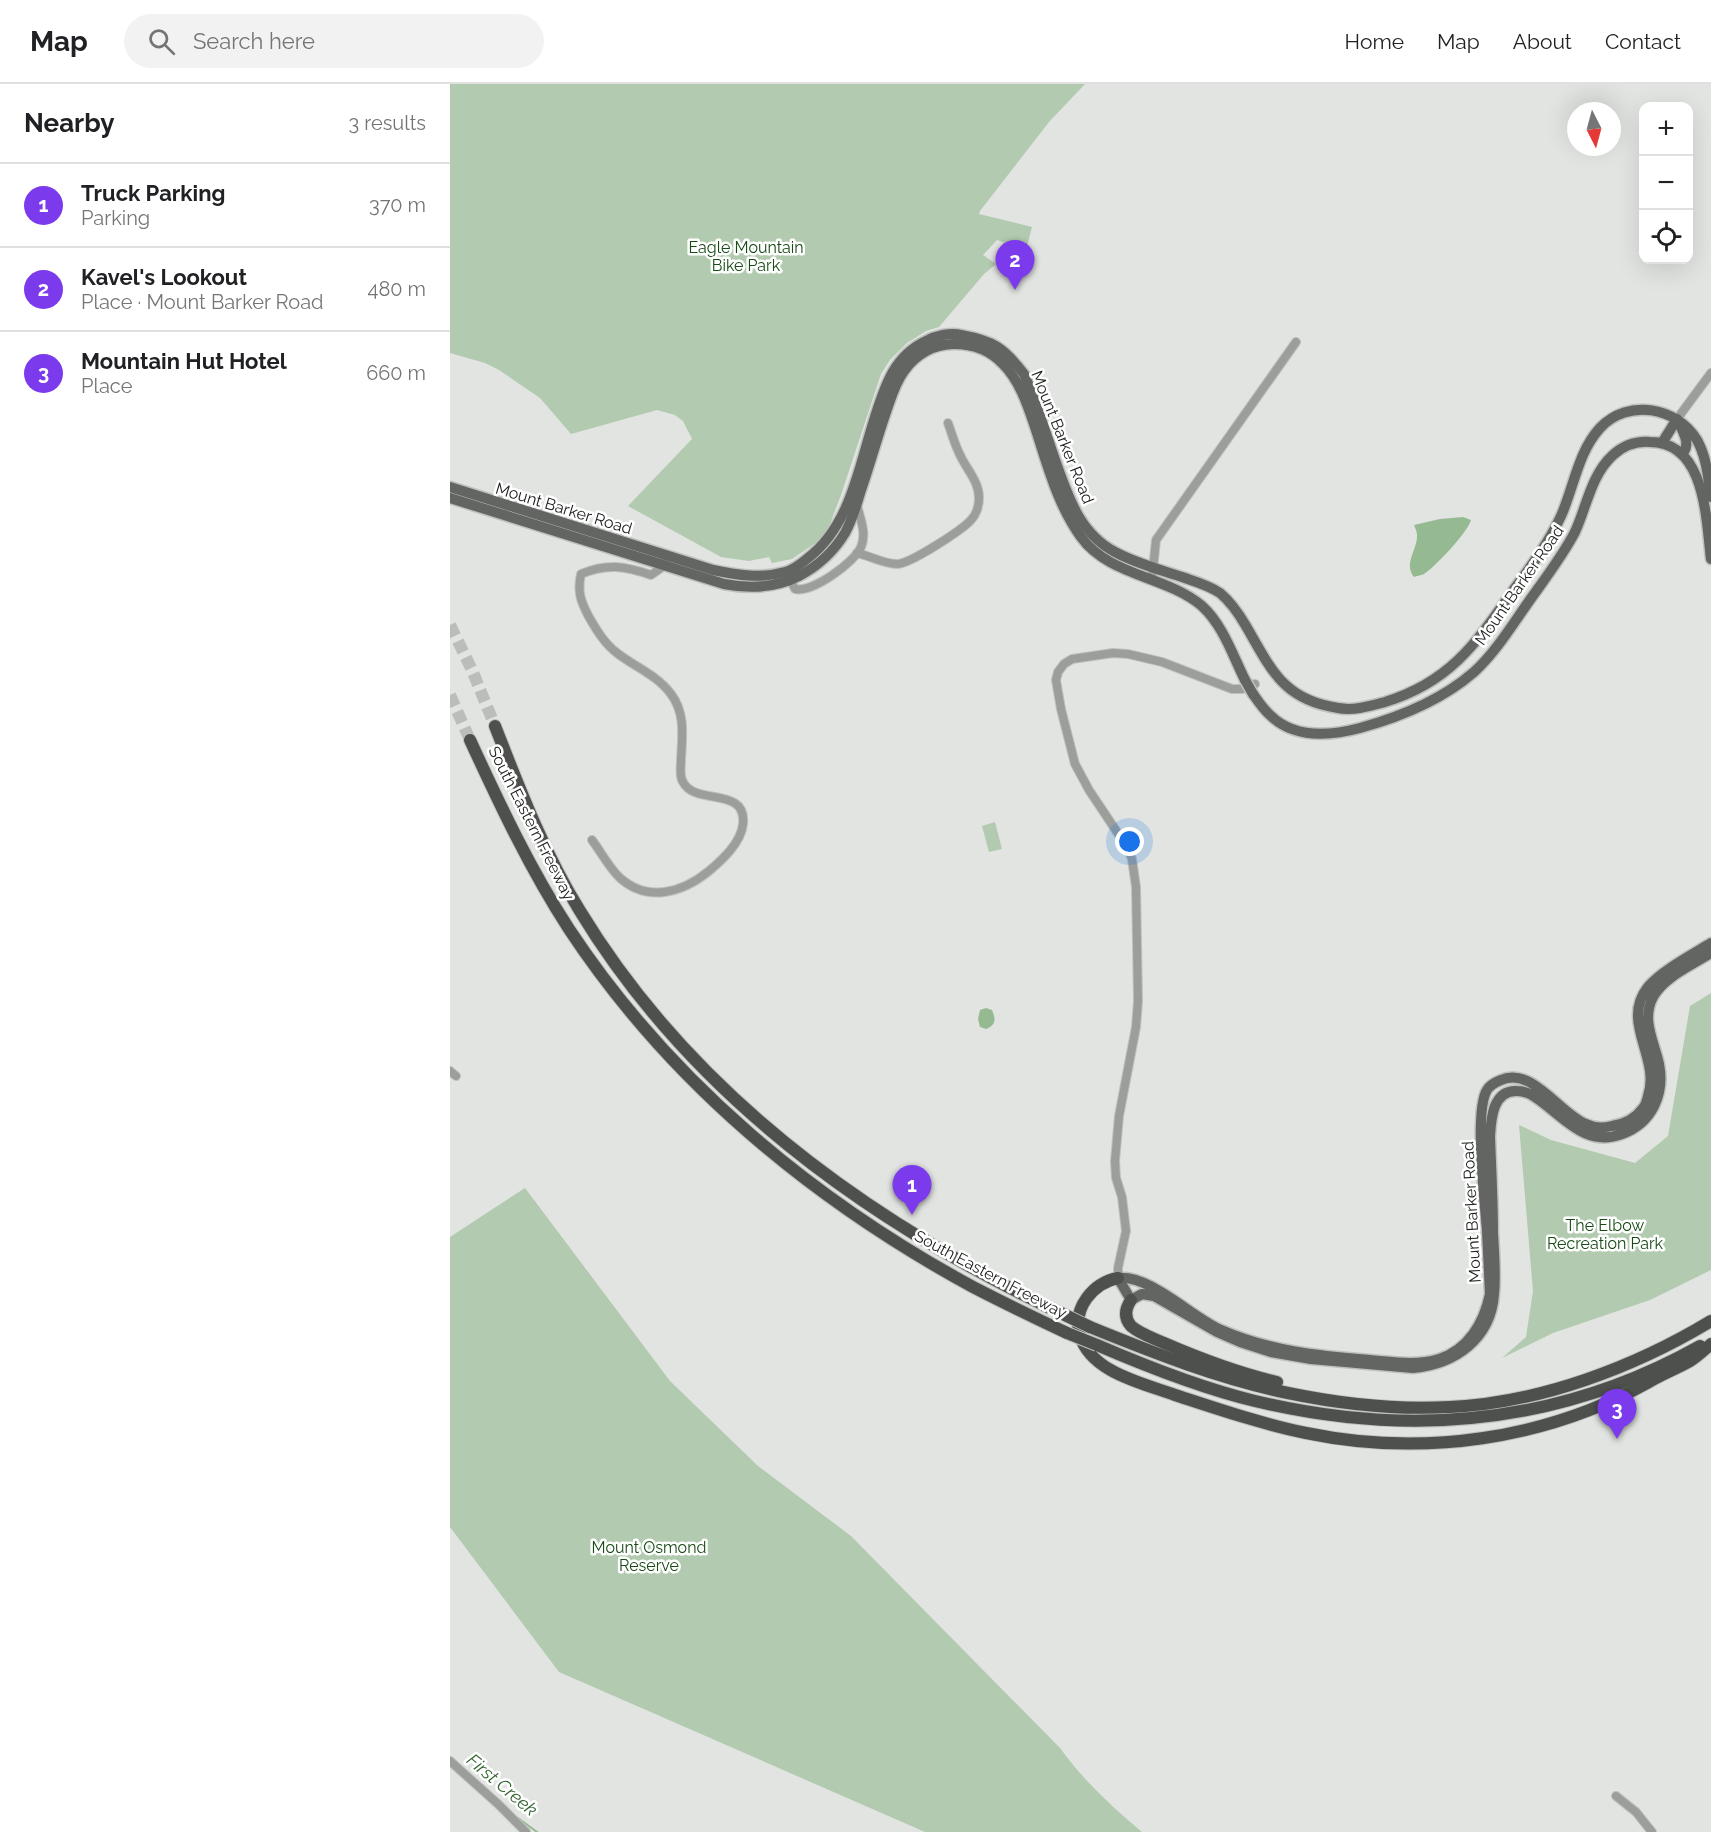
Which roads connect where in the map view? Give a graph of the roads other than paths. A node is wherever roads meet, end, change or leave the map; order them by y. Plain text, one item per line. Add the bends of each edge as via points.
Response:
1 (1296, 342) dead end
2 (1711, 373) edge
3 (1677, 419) junction
4 (948, 423) dead end
5 (1662, 443) junction
6 (1682, 454) junction
7 (450, 488) edge
8 (450, 498) edge
9 (1711, 498) edge
10 (857, 503) junction
11 (857, 553) junction
12 (1711, 559) edge
13 (666, 561) junction
14 (1153, 573) junction
15 (789, 576) junction
16 (1251, 686) junction
17 (495, 726) tunnel mouth
18 (470, 740) tunnel mouth
19 (592, 840) dead end
20 (1711, 943) edge
21 (1711, 953) edge
22 (1118, 1276) junction
23 (1131, 1300) junction
24 (1711, 1321) edge
25 (1711, 1340) edge
26 (1711, 1344) edge
27 (1451, 1407) junction
28 (450, 1761) edge
29 (1616, 1796) dead end
30 (526, 1832) edge
31 (1652, 1832) edge

1 - 14 street via 1156,540
2 - 3 street
3 - 5 main road
3 - 6 main road via 1686,441
3 - 9 main road via 1692,434 1702,453
3 - 14 main road, Mount Barker Road via 1656,411 1632,411 1601,427 1585,452 1548,542 1480,637 1443,675 1413,692 1364,708 1323,705 1291,691 1269,666 1238,612 1220,594 1204,585
4 - 11 street via 977,488 978,509 972,519 918,556 898,564
5 - 6 main road
5 - 16 main road, Mount Barker Road via 1632,444 1610,457 1595,479 1575,532 1561,556 1503,638 1474,672 1437,697 1390,719 1346,732 1311,734 1289,728 1269,715
6 - 12 main road via 1700,487
7 - 13 main road, Mount Barker Road
8 - 13 main road, Mount Barker Road
10 - 11 street via 863,531
10 - 14 main road, Mount Barker Road via 904,370 934,347 978,347 1004,364 1021,390 1062,506 1083,540 1110,561
10 - 15 main road, Mount Barker Road via 845,532 832,550 807,571
11 - 15 street via 808,588 795,589
13 - 15 main road, Mount Barker Road via 744,576
13 - 19 street via 651,575 615,566 580,574 578,591 606,644 650,673 676,701 683,728 680,773 685,786 736,804 743,814 743,827 718,864 681,889 666,893 651,893 627,884
14 - 15 main road, Mount Barker Road via 1095,539 1081,521 1026,381 1010,357 982,339 956,333 919,344 896,365 885,385 849,500 834,532
14 - 16 main road, Mount Barker Road via 1208,613
16 - 22 street via 1232,689 1162,662 1113,653 1072,659 1064,664 1056,680 1075,764 1127,847 1136,887 1136,1028 1119,1116 1115,1161 1126,1231
17 - 27 highway, South Eastern Freeway, bridge via 539,835 601,945 679,1044 801,1157 870,1206 968,1266 1090,1327 1186,1363 1287,1393 1368,1405
18 - 25 highway, South Eastern Freeway, bridge via 527,857 570,929 645,1029 702,1091 773,1154 866,1222 973,1287 1067,1333 1174,1376 1253,1400 1335,1417 1417,1422 1500,1415 1582,1397 1660,1367
20 - 22 main road, Mount Barker Road via 1650,984 1640,998 1636,1019 1652,1080 1643,1108 1632,1119 1606,1127 1586,1124 1520,1078 1507,1077 1487,1091 1481,1136 1490,1294 1477,1328 1452,1353 1412,1363 1279,1350 1216,1327 1148,1284
21 - 23 main road, Mount Barker Road via 1671,979 1652,999 1647,1021 1659,1064 1660,1092 1651,1113 1642,1122 1621,1135 1596,1136 1572,1127 1528,1092 1503,1094 1497,1102 1491,1116 1490,1136 1494,1295 1478,1335 1454,1357 1413,1368 1286,1355 1222,1335 1154,1296 1142,1294
22 - 23 main road
22 - 26 highway via 1092,1291 1079,1318 1084,1347 1103,1366 1219,1409 1304,1433 1354,1441 1439,1444 1524,1431 1619,1398 1691,1360
23 - 27 highway via 1126,1314 1138,1330 1227,1367 1301,1388
24 - 27 highway, South Eastern Freeway via 1651,1354 1584,1380 1533,1395
28 - 30 street
29 - 31 street

